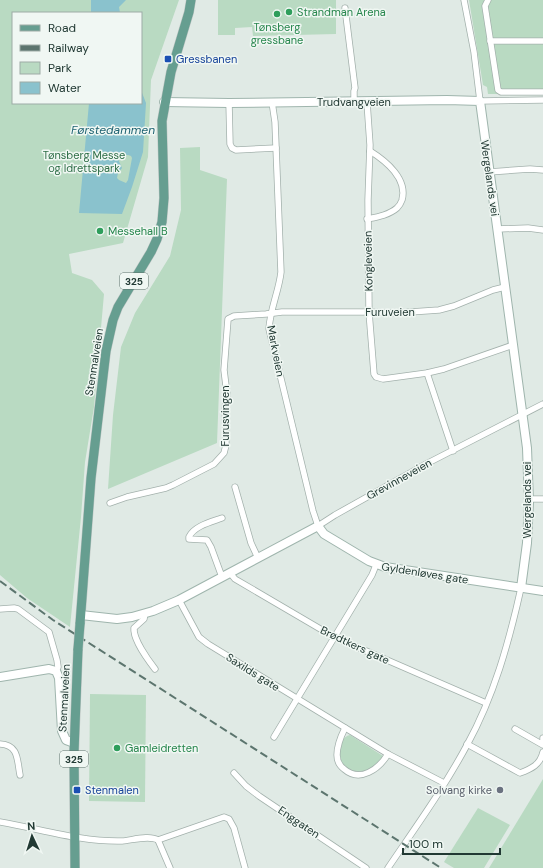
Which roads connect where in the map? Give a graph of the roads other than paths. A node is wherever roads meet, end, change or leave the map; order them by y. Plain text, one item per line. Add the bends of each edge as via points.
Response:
1 (191, 0) edge
2 (464, 0) edge
3 (488, 0) edge
4 (345, 8) dead end
5 (490, 41) junction
6 (543, 41) edge
7 (543, 92) edge
8 (543, 100) edge
9 (480, 101) junction
10 (164, 102) junction
11 (272, 102) junction
12 (354, 102) junction
13 (367, 102) junction
14 (229, 103) junction
15 (276, 148) junction
16 (370, 151) junction
17 (543, 170) edge
18 (489, 172) junction
19 (367, 219) junction
20 (497, 230) junction
21 (543, 230) edge
22 (505, 287) junction
23 (369, 312) junction
24 (271, 314) junction
25 (513, 345) junction
26 (427, 373) junction
27 (543, 404) edge
28 (522, 415) junction
29 (453, 451) junction
30 (235, 487) dead end
31 (529, 499) junction
32 (543, 499) edge
33 (110, 503) dead end
34 (222, 518) dead end
35 (318, 526) junction
36 (258, 558) junction
37 (376, 565) junction
38 (230, 573) junction
39 (222, 577) junction
40 (521, 588) junction
41 (543, 591) edge
42 (179, 600) junction
43 (0, 609) edge
44 (145, 613) junction
45 (80, 619) junction
46 (334, 637) junction
47 (154, 669) dead end
48 (56, 671) junction
49 (0, 677) edge
50 (297, 699) junction
51 (486, 703) junction
52 (345, 728) junction
53 (515, 729) dead end
54 (274, 737) dead end
55 (543, 738) edge
56 (74, 743) junction
57 (0, 744) edge
58 (467, 744) junction
59 (543, 745) edge
60 (543, 752) edge
61 (388, 754) junction
62 (234, 773) dead end
63 (20, 775) dead end
64 (444, 783) junction
65 (0, 822) edge
66 (74, 836) junction
67 (158, 840) junction
68 (74, 868) edge
69 (170, 868) edge
70 (245, 868) edge
71 (366, 868) edge
72 (388, 868) edge

1 - 10 main road, Stenmalveien / 325
2 - 9 street
3 - 5 street via 485,6
4 - 12 street via 355,88
5 - 6 street
5 - 7 street via 500,92
8 - 9 street, Trudvangveien
9 - 13 main road, Trudvangveien
9 - 18 main road, Wergelands vei
10 - 14 main road, Trudvangveien
10 - 45 main road, Stenmalveien / 325 via 161,129 164,191 162,222 151,252 118,307 106,351 91,478
11 - 12 main road, Trudvangveien
11 - 14 main road, Trudvangveien
11 - 15 street, Markveien
12 - 13 main road, Trudvangveien
13 - 16 street, Kongleveien
14 - 15 street via 232,148
15 - 24 street, Markveien via 281,272
16 - 19 street, Kongleveien
16 - 19 street, Kongleveien via 399,178 403,195 395,209
17 - 18 street
18 - 20 main road, Wergelands vei
19 - 23 street, Kongleveien
20 - 21 street
20 - 22 main road, Wergelands vei
22 - 23 street, Furuveien via 439,310
22 - 25 main road, Wergelands vei
23 - 24 street, Furuveien
23 - 26 street, Kongleveien via 376,378
24 - 33 street, Furusvingen via 234,316 228,319 224,370 227,394 226,445 219,460 166,488
24 - 35 street, Markveien via 269,329
25 - 26 street
25 - 28 main road, Wergelands vei
26 - 29 street
27 - 28 street, Grevinneveien
28 - 29 street, Grevinneveien
28 - 31 main road, Wergelands vei via 527,448
29 - 35 street, Grevinneveien
30 - 36 street via 251,543
31 - 32 street
31 - 40 main road, Wergelands vei
34 - 39 street via 201,527 189,537 193,540 207,540
35 - 36 main road, Grevinneveien
35 - 37 main road, Gyldenløves gate via 324,534
36 - 38 main road, Grevinneveien
37 - 40 main road, Gyldenløves gate
37 - 46 street
38 - 39 main road, Grevinneveien
38 - 46 street, Brødtkers gate via 235,579
39 - 42 main road, Grevinneveien
40 - 41 main road, Gyldenløves gate
40 - 51 street, Wergelands vei via 507,647
42 - 44 main road, Grevinneveien
42 - 50 street, Saxilds gate via 201,639
43 - 48 street via 18,609 49,632 57,660
44 - 45 main road, Grevinneveien via 117,619
44 - 47 street via 144,619 134,631
45 - 56 main road, Stenmalveien / 325, bridge
46 - 50 street
46 - 51 street, Brødtkers gate
48 - 49 main road via 49,669
48 - 56 main road via 59,678 63,736 68,742
50 - 52 street, Saxilds gate
50 - 54 street
51 - 58 street, Wergelands vei
52 - 61 street, Saxilds gate
52 - 61 street via 337,755 340,766 347,771 362,776
53 - 59 street
55 - 59 street
56 - 66 main road, Stenmalveien / 325
57 - 63 street via 7,745 16,752
58 - 60 street via 520,774 538,764
58 - 64 street, Wergelands vei
61 - 64 street, Saxilds gate
62 - 71 street, Enggaten via 259,796
64 - 72 street, Wergelands vei
65 - 66 street
66 - 67 street via 99,840
66 - 68 main road, Stenmalveien / 325
67 - 69 street
67 - 70 street via 224,817 229,819 234,828

